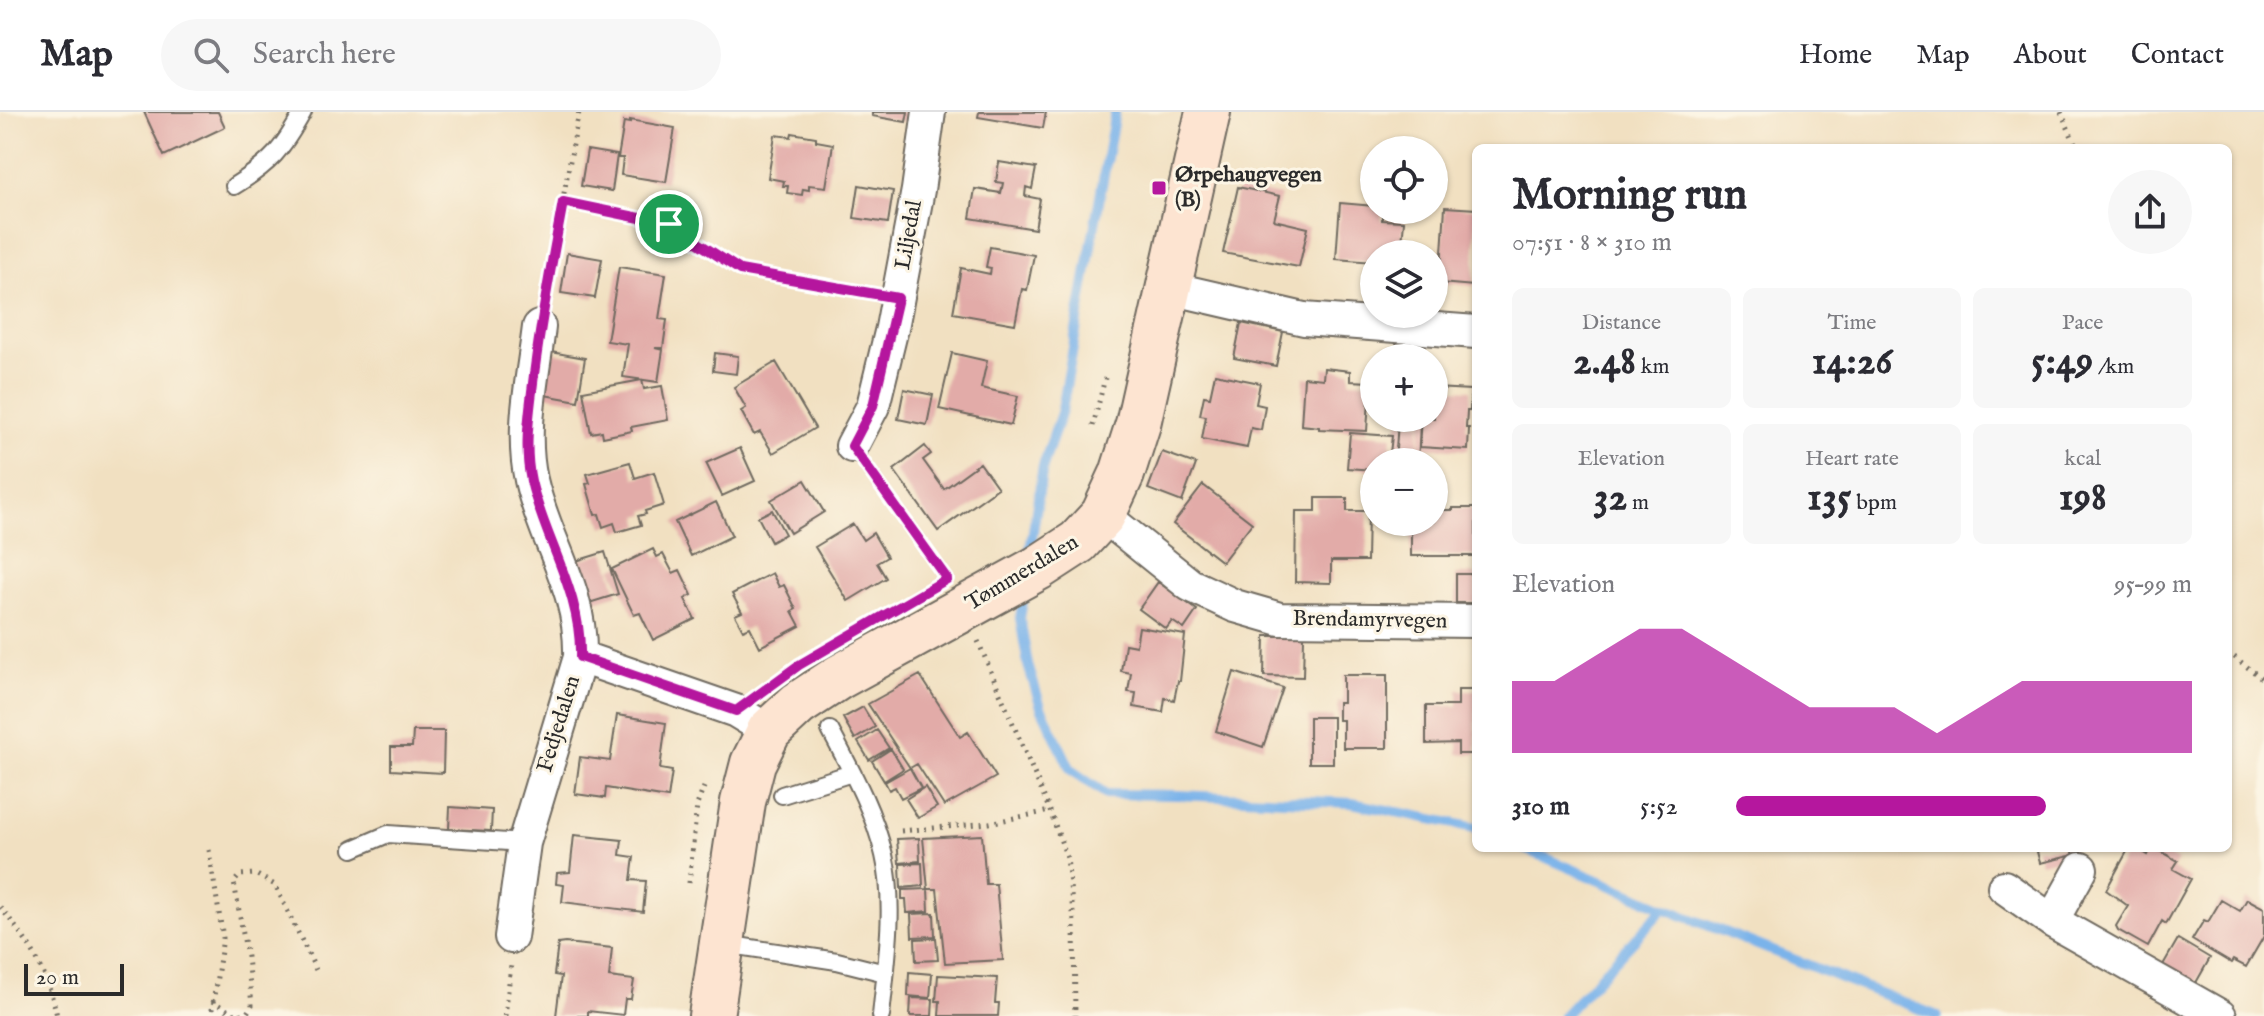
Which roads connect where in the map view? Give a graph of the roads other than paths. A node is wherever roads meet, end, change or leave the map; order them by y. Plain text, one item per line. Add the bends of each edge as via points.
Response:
1 (303, 112) edge
2 (929, 112) edge
3 (1208, 112) edge
4 (234, 186) dead end
5 (1170, 288) junction
6 (539, 327) road end
7 (1472, 332) edge
8 (852, 446) road end
9 (1103, 515) junction
10 (1472, 621) edge
11 (580, 657) junction
12 (830, 730) dead end
13 (769, 731) junction
14 (852, 773) junction
15 (782, 795) dead end
16 (524, 843) junction
17 (353, 849) dead end
18 (2081, 869) dead end
19 (2004, 887) dead end
20 (2052, 921) junction
21 (511, 937) road end
22 (723, 943) junction
23 (885, 973) junction
24 (711, 1016) edge
25 (881, 1016) edge
26 (2220, 1016) edge

1 - 4 lane via 264,168
2 - 8 street, Liljedal via 898,298 873,406
3 - 5 street, Tømmerdalen
5 - 7 street via 1304,319
5 - 9 street, Tømmerdalen via 1138,424
6 - 11 street, Fedjedalen via 526,443 532,482 573,595
9 - 10 street, Brendamyrvegen via 1190,585 1280,619
9 - 13 street, Tømmerdalen via 1068,549 839,677
11 - 13 street via 736,711
11 - 16 street, Fedjedalen
12 - 14 lane
13 - 22 street, Tømmerdalen via 753,763 743,802
14 - 15 lane
14 - 23 lane via 885,859
16 - 17 lane via 388,834
16 - 21 street, Fedjedalen
18 - 20 street
19 - 20 street
20 - 26 street
22 - 23 lane
22 - 24 street, Tømmerdalen
23 - 25 lane

